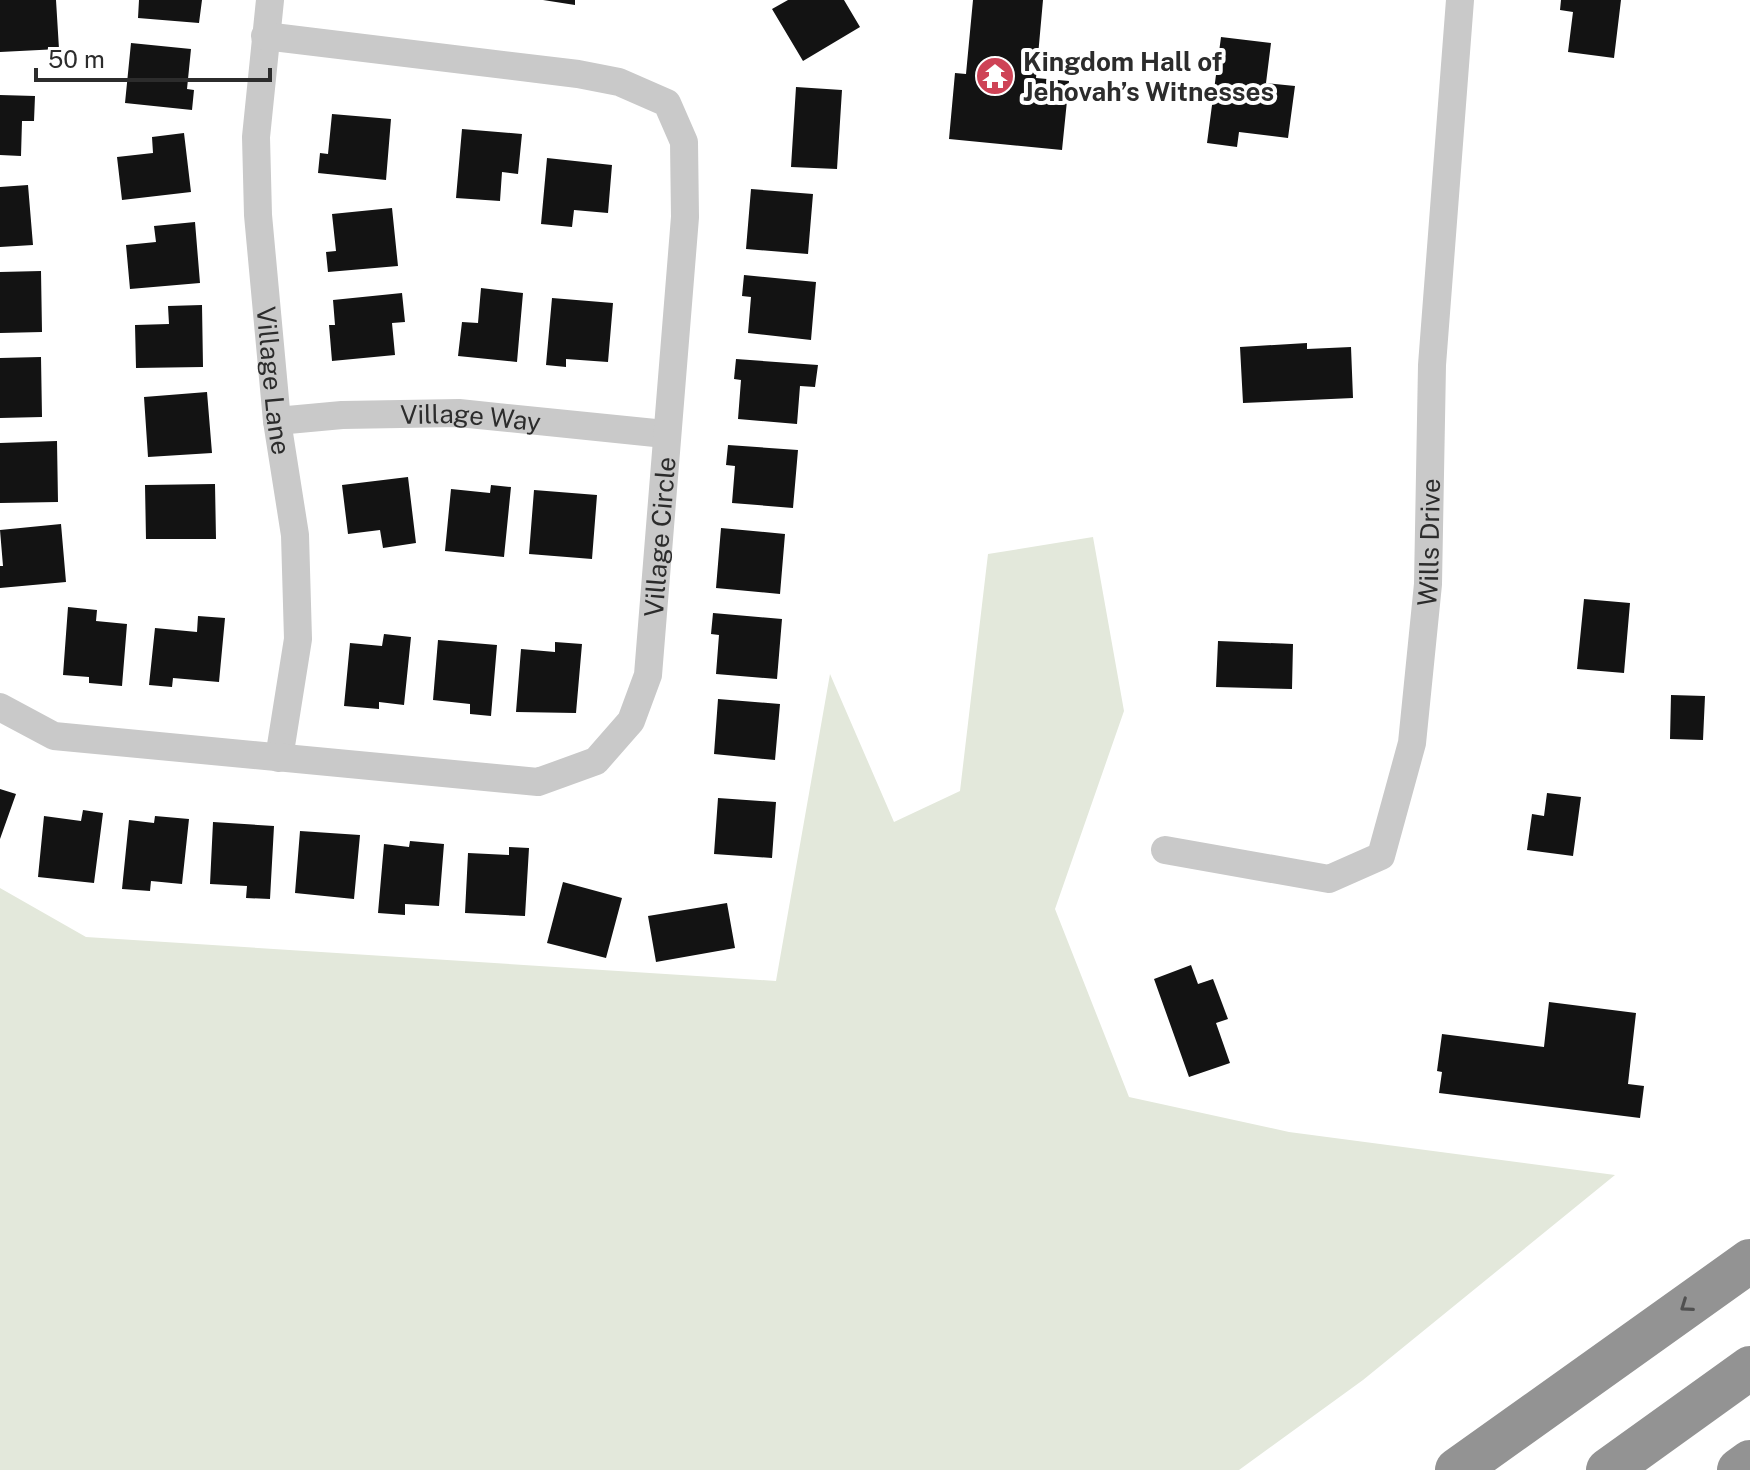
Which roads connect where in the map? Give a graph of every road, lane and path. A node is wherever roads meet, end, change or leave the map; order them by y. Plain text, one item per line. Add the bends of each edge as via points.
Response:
1 (270, 0) edge
2 (1460, 0) edge
3 (265, 36) junction
4 (277, 421) junction
5 (665, 434) junction
6 (0, 707) edge
7 (279, 758) junction
8 (1165, 850) dead end
9 (1750, 1261) edge
10 (1750, 1368) edge
11 (1750, 1462) edge
12 (1457, 1470) edge
13 (1608, 1470) edge
14 (1739, 1470) edge

1 - 3 street, Village Lane
2 - 8 street, Wills Drive via 1432,365 1428,584 1412,743 1381,856 1329,879
3 - 4 street, Village Lane via 256,137 258,215
3 - 5 street, Village Circle via 578,74 619,82 667,103 684,142 685,217
4 - 5 street, Village Way via 459,413
4 - 7 street, Village Lane via 295,535 298,639
5 - 7 street, Village Circle via 648,675 631,721 596,761 538,782
6 - 7 street, Village Circle via 54,736
9 -> 12 highway
10 - 13 highway
11 - 14 highway

